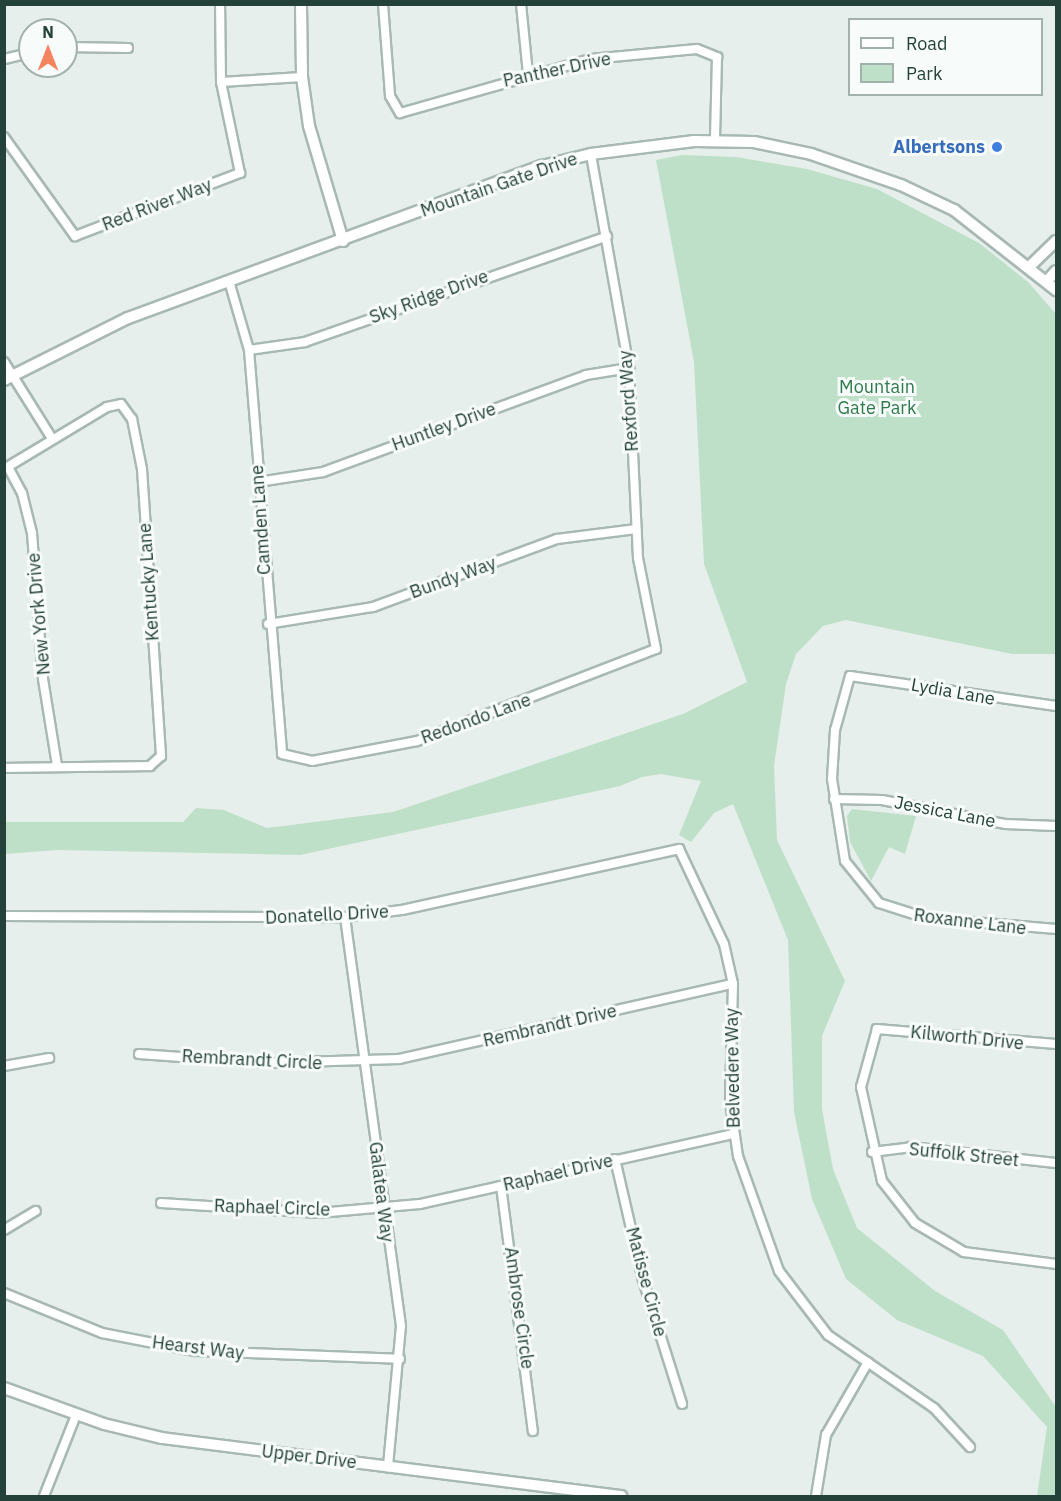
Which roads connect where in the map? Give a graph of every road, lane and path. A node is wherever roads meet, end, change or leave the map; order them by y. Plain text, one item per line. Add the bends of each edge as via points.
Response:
1 (220, 4) edge
2 (301, 4) edge
3 (383, 4) edge
4 (521, 4) edge
5 (78, 47) edge
6 (128, 48) dead end
7 (528, 74) junction
8 (302, 77) junction
9 (221, 82) junction
10 (4, 137) edge
11 (715, 140) junction
12 (591, 154) junction
13 (607, 236) junction
14 (343, 241) junction
15 (1056, 241) edge
16 (1030, 266) junction
17 (1056, 271) edge
18 (229, 281) junction
19 (1047, 281) junction
20 (1056, 290) edge
21 (249, 350) junction
22 (4, 362) edge
23 (629, 368) junction
24 (8, 377) edge
25 (51, 437) junction
26 (6, 468) edge
27 (258, 482) junction
28 (636, 530) junction
29 (268, 624) junction
30 (656, 649) joint
31 (1056, 706) edge
32 (288, 759) joint
33 (57, 765) junction
34 (4, 768) edge
35 (834, 800) junction
36 (1056, 826) edge
37 (679, 849) joint
38 (4, 916) edge
39 (345, 917) junction
40 (1056, 929) edge
41 (733, 984) junction
42 (1056, 1044) edge
43 (139, 1054) dead end
44 (49, 1058) dead end
45 (366, 1063) junction
46 (4, 1066) edge
47 (734, 1134) junction
48 (872, 1152) junction
49 (615, 1159) junction
50 (1056, 1163) edge
51 (501, 1186) junction
52 (161, 1203) dead end
53 (382, 1208) junction
54 (36, 1211) dead end
55 (4, 1230) edge
56 (1056, 1264) edge
57 (4, 1293) edge
58 (400, 1359) junction
59 (868, 1362) junction
60 (4, 1388) edge
61 (682, 1404) dead end
62 (76, 1415) junction
63 (533, 1431) dead end
64 (970, 1447) dead end
65 (388, 1467) junction
66 (44, 1497) edge
67 (621, 1497) edge
68 (816, 1497) edge

1 - 9 street
2 - 8 main road
3 - 7 street, Panther Drive via 390,96 400,113
4 - 7 street
5 - 6 street
7 - 11 street, Panther Drive via 591,59 697,49 717,57
8 - 9 street
8 - 14 main road via 309,126
9 - 10 street, Red River Way via 240,173 75,236
11 - 12 main road, Mountain Gate Drive
11 - 16 main road, Mountain Gate Drive via 811,154 873,173 954,210
12 - 13 street, Rexford Way
12 - 14 main road, Mountain Gate Drive
13 - 21 street, Sky Ridge Drive via 305,342
13 - 23 street, Rexford Way
14 - 18 main road, Mountain Gate Drive
15 - 16 main road
16 - 19 main road, Mountain Gate Drive
17 - 19 main road
18 - 21 street, Camden Lane
18 - 24 main road, Mountain Gate Drive via 128,318
19 - 20 main road, Mountain Gate Drive
21 - 27 street, Camden Lane
22 - 24 street
23 - 27 street, Huntley Drive via 586,375 323,472
23 - 28 street, Rexford Way
24 - 25 street
25 - 26 street
25 - 33 street, Kentucky Lane via 122,404 132,419 142,469 161,756 157,763
26 - 33 street, New York Drive via 22,493 32,533 43,679
27 - 29 street, Camden Lane
28 - 29 street, Bundy Way via 558,539 373,607
28 - 30 street, Rexford Way
29 - 32 street, Camden Lane via 278,743
30 - 32 street, Redondo Lane via 417,741 357,756
31 - 35 street, Lydia Lane via 850,676 835,730
33 - 34 street
35 - 36 street, Jessica Lane via 882,800 1005,824
35 - 40 street, Roxanne Lane via 839,845 858,884 900,914
37 - 39 street, Donatello Drive via 402,910
37 - 41 street, Belvedere Way via 724,944
38 - 39 street, Donatello Drive
39 - 45 street, Galatea Way
41 - 45 street, Rembrandt Drive
41 - 47 street, Belvedere Way
42 - 48 street, Kilworth Drive via 877,1029 861,1087
43 - 45 street, Rembrandt Circle via 266,1064
44 - 46 street
45 - 53 street, Galatea Way
47 - 49 street, Raphael Drive
47 - 59 street, Belvedere Way via 755,1215 779,1270 828,1335
48 - 50 street, Suffolk Street via 910,1147
48 - 56 street via 897,1204 943,1243 964,1252
49 - 51 street, Raphael Drive
49 - 61 street, Matisse Circle via 643,1280
51 - 53 street, Raphael Drive
51 - 63 street, Ambrose Circle
52 - 53 street, Raphael Circle via 319,1213
53 - 58 street, Galatea Way via 401,1326
54 - 55 street
57 - 58 street, Hearst Way via 102,1333 195,1351
58 - 65 street, Galatea Way
59 - 64 street, Belvedere Way via 934,1408
59 - 68 street via 826,1435
60 - 62 main road, Upper Drive
62 - 65 main road, Upper Drive via 162,1438
62 - 66 street
65 - 67 main road, Upper Drive

